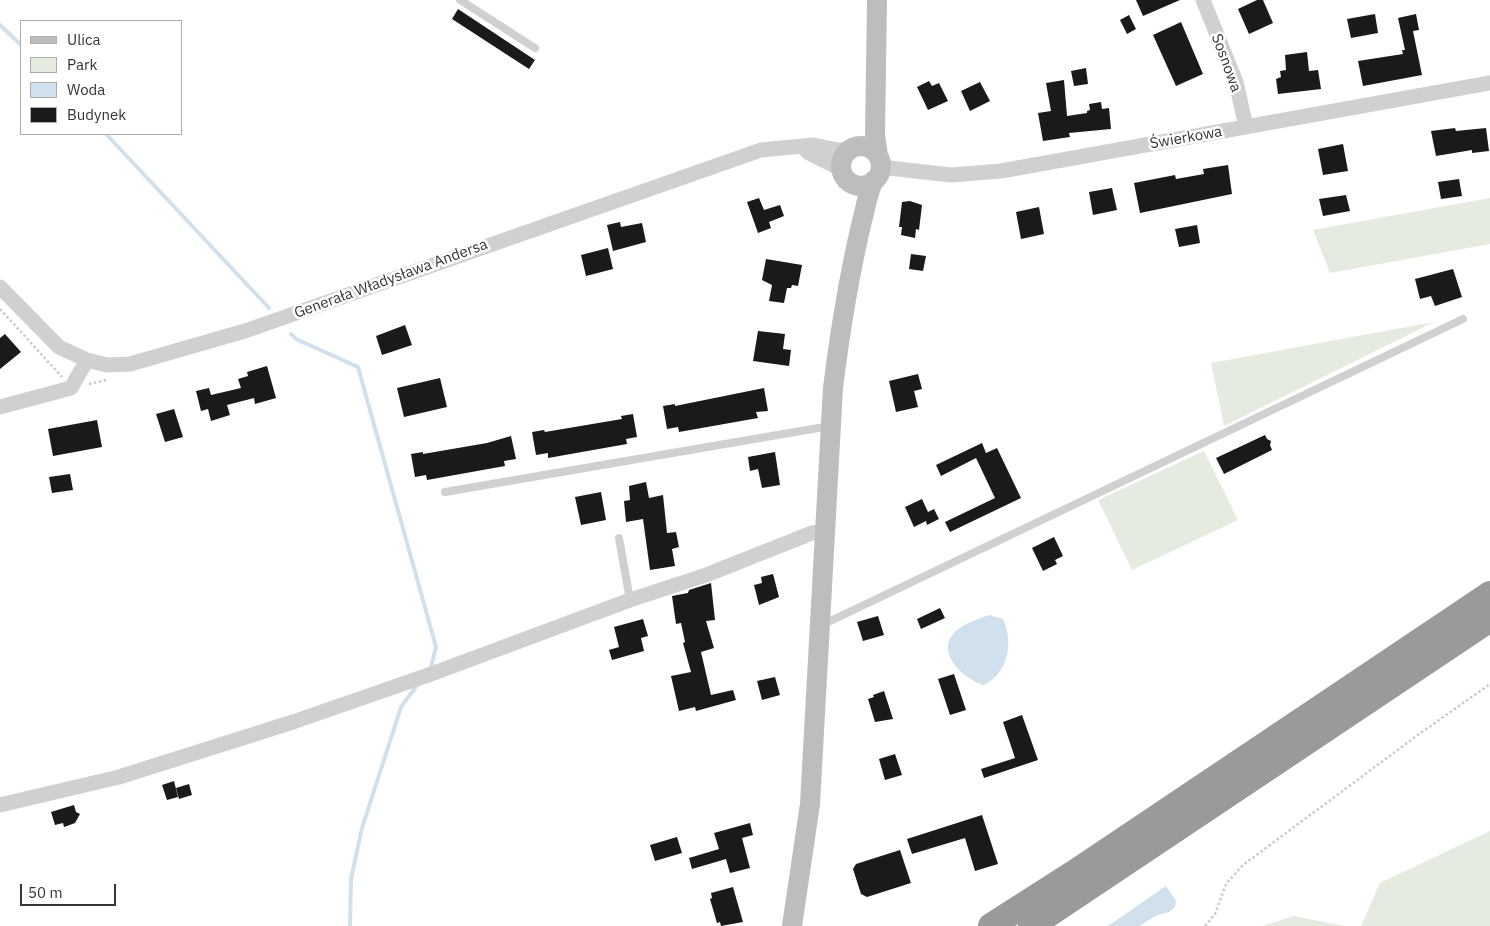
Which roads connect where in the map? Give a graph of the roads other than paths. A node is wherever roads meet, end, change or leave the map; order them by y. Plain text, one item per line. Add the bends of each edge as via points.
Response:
1 (460, 0) edge
2 (877, 0) edge
3 (1203, 0) edge
4 (535, 48) dead end
5 (1490, 83) edge
6 (877, 88) junction
7 (1246, 127) junction
8 (802, 146) junction
9 (853, 148) junction
10 (878, 168) junction
11 (845, 175) junction
12 (855, 245) junction
13 (0, 287) edge
14 (1463, 318) dead end
15 (87, 360) junction
16 (0, 407) edge
17 (830, 426) junction
18 (445, 492) dead end
19 (825, 531) junction
20 (619, 538) dead end
21 (1490, 594) edge
22 (630, 600) junction
23 (1490, 619) edge
24 (820, 626) junction
25 (0, 805) edge
26 (792, 926) edge
27 (991, 926) edge
28 (1031, 926) edge

1 - 4 lane
2 - 6 street
3 - 7 street, Sosnowa via 1236,82
5 - 7 street, Świerkowa
6 - 9 street
6 - 10 street via 875,135
7 - 10 street, Świerkowa via 976,175
8 - 9 street, Generała Władysława Andersa via 813,144 839,150
8 - 11 street
8 - 15 street, Generała Władysława Andersa via 761,150 168,355 130,364 107,365
9 - 10 street via 869,148
9 - 11 street via 842,159
10 - 11 street via 862,185
10 - 12 street
11 - 12 street
12 - 17 street via 841,320
13 - 15 street, Generała Władysława Andersa via 58,348
14 - 24 lane
15 - 16 street via 71,388
17 - 18 lane
17 - 19 street
19 - 22 street
19 - 24 street
20 - 22 lane
21 - 27 highway
22 - 25 street via 293,722 119,777
23 - 28 highway
24 - 26 street via 810,804

